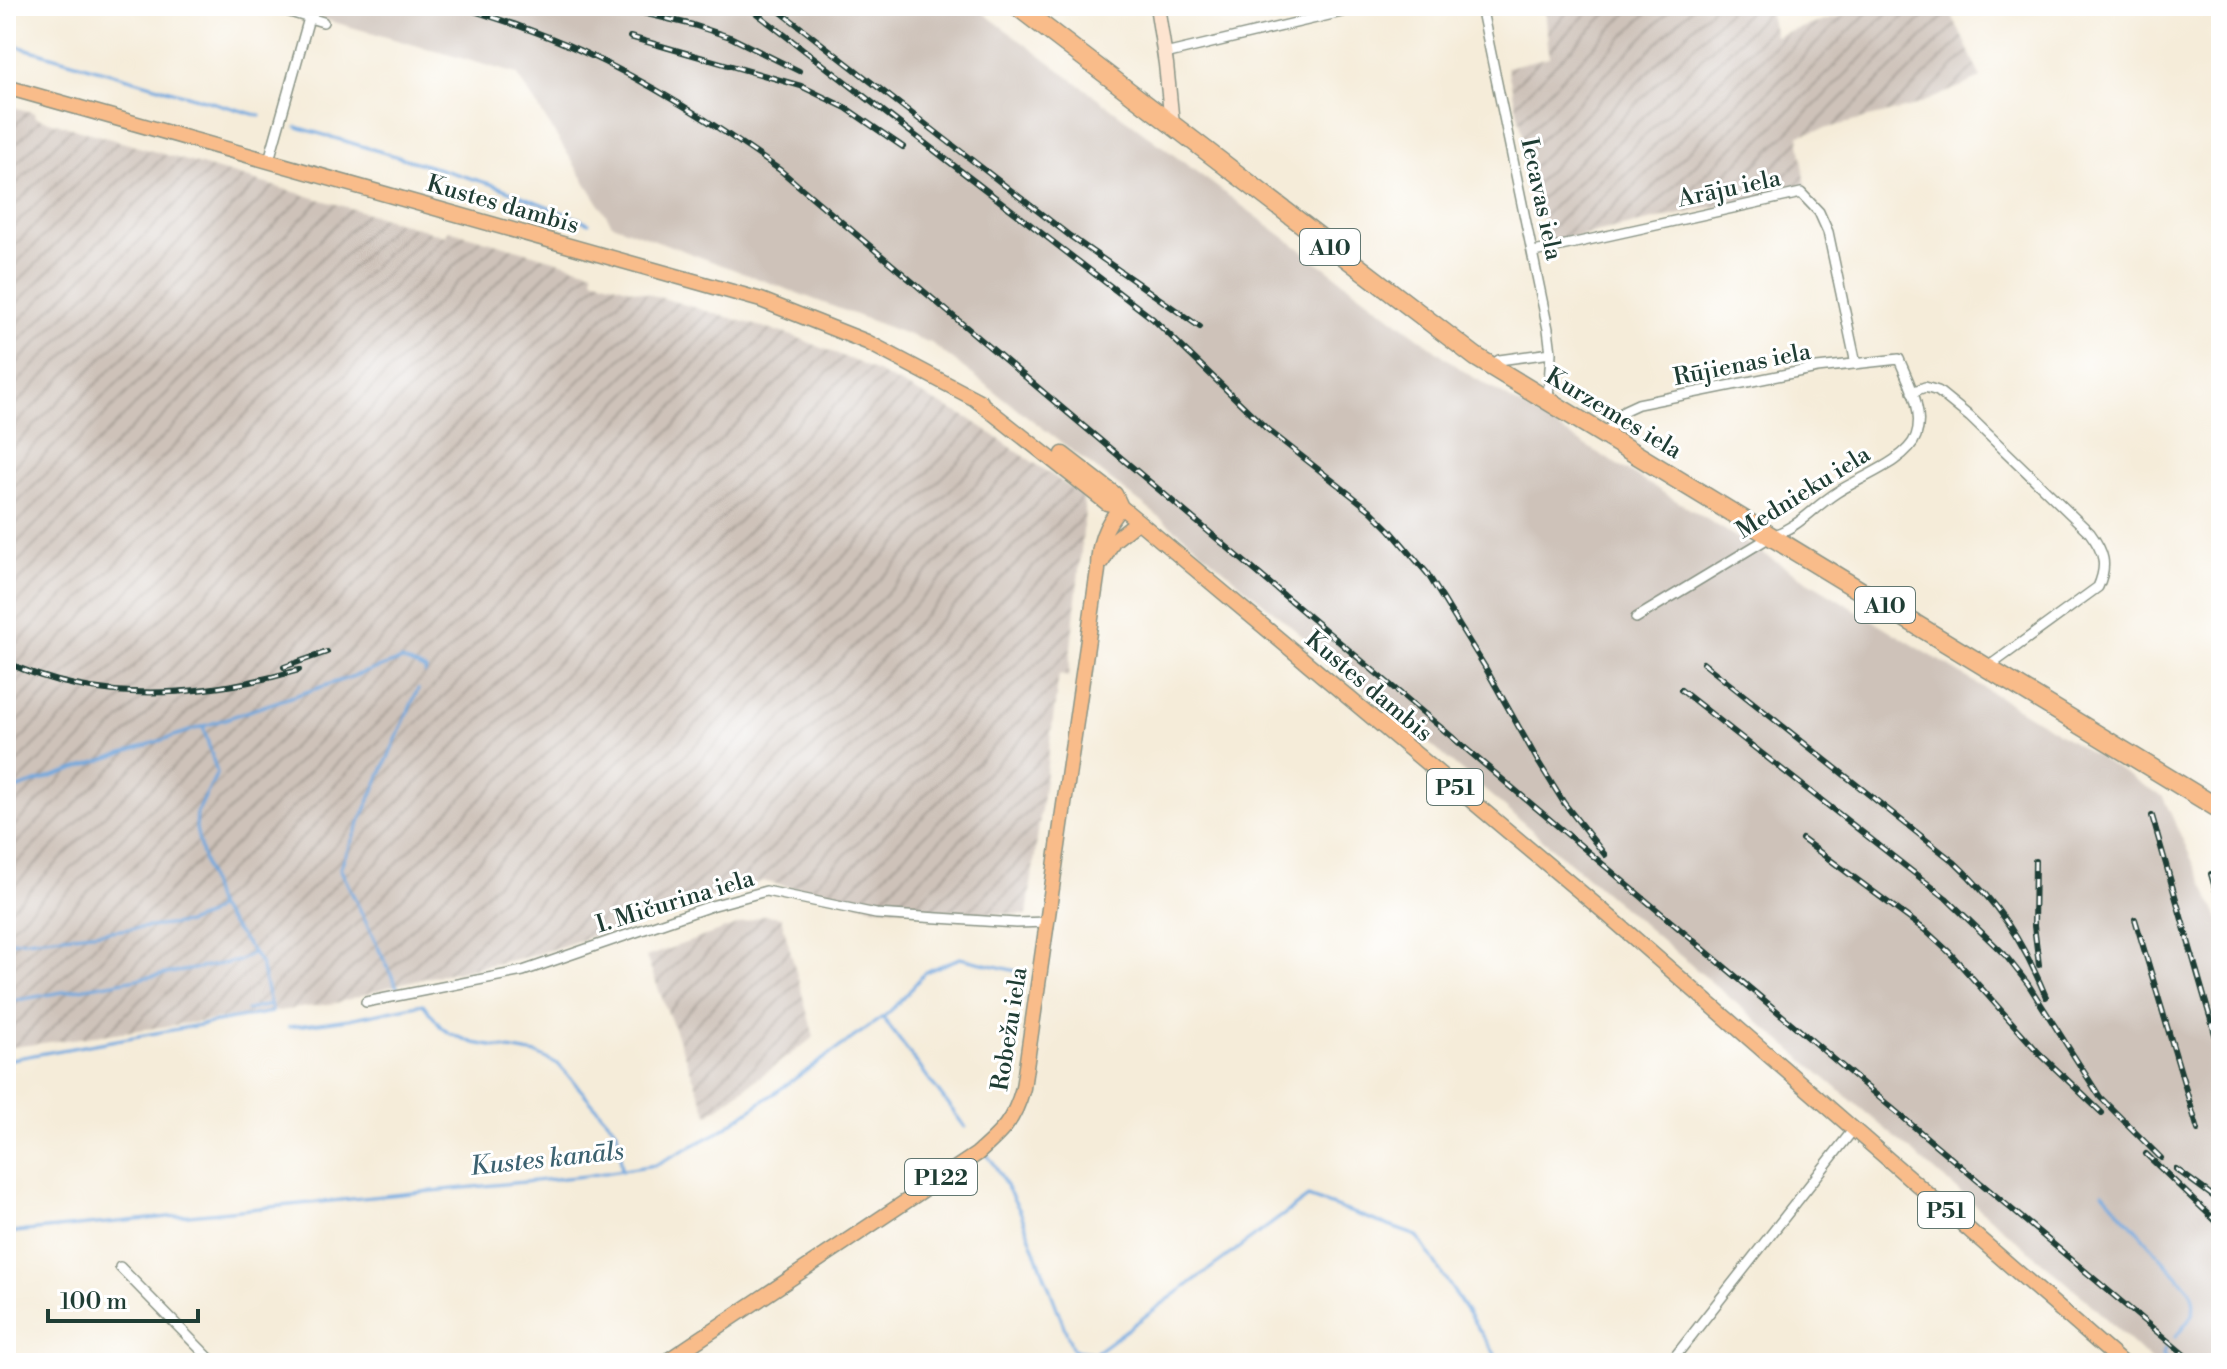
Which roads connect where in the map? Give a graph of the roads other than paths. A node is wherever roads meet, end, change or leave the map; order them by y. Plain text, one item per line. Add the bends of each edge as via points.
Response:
1 (270, 6) edge
2 (1017, 6) edge
3 (1157, 6) edge
4 (1367, 6) edge
5 (1481, 6) edge
6 (309, 18) junction
7 (323, 22) dead end
8 (1165, 54) junction
9 (6, 87) edge
10 (1172, 124) junction
11 (269, 160) junction
12 (1534, 252) junction
13 (1551, 353) junction
14 (1899, 359) joint
15 (1856, 364) junction
16 (1491, 366) junction
17 (1912, 392) junction
18 (1548, 402) junction
19 (1605, 434) junction
20 (1121, 507) junction
21 (1138, 521) junction
22 (1770, 537) junction
23 (1098, 570) junction
24 (1636, 618) dead end
25 (1988, 667) junction
26 (2221, 810) edge
27 (1048, 922) junction
28 (366, 1002) dead end
29 (1853, 1130) junction
30 (120, 1267) dead end
31 (214, 1363) edge
32 (664, 1363) edge
33 (1670, 1363) edge
34 (2122, 1363) edge

1 - 6 street
2 - 10 highway, Kurzemes iela / A10
3 - 8 street
4 - 8 street
5 - 12 street, Iecavas iela
6 - 7 street
6 - 11 street
8 - 10 street
9 - 11 main road, Kustes dambis
10 - 16 highway, Kurzemes iela / A10
11 - 20 main road, Kustes dambis via 761,300 867,342 975,399 1107,503
12 - 13 street, Iecavas iela
12 - 15 street, Arāju iela via 1801,193 1828,232
13 - 16 street via 1499,360
13 - 18 street, Iecavas iela
14 - 15 street, Rūjienas iela
14 - 17 street, Mednieku iela
15 - 19 street, Rūjienas iela via 1638,404 1625,410
16 - 18 highway, Kurzemes iela / A10
17 - 22 street, Mednieku iela via 1919,416 1913,443 1792,529
17 - 25 street via 1925,387 1938,391 1970,417 2090,533 2105,559 2098,587
18 - 19 highway, Kurzemes iela / A10
19 - 22 highway, Kurzemes iela / A10
20 - 21 main road, Kustes dambis
20 - 23 main road, Robežu iela / P122 via 1101,538
21 - 23 main road, Robežu iela / P122 via 1113,541
21 - 29 main road, Kustes dambis / P51 via 1602,910
22 - 24 street, Mednieku iela
22 - 25 highway, Kurzemes iela / A10
23 - 27 main road, Robežu iela / P122
25 - 26 highway, Kurzemes iela / A10
27 - 28 street, I. Mičurina iela via 876,914 766,891 523,971
27 - 32 main road, Robežu iela / P122 via 1023,1088 1017,1111 1003,1131 977,1154
29 - 33 street
29 - 34 main road, P51
30 - 31 street

